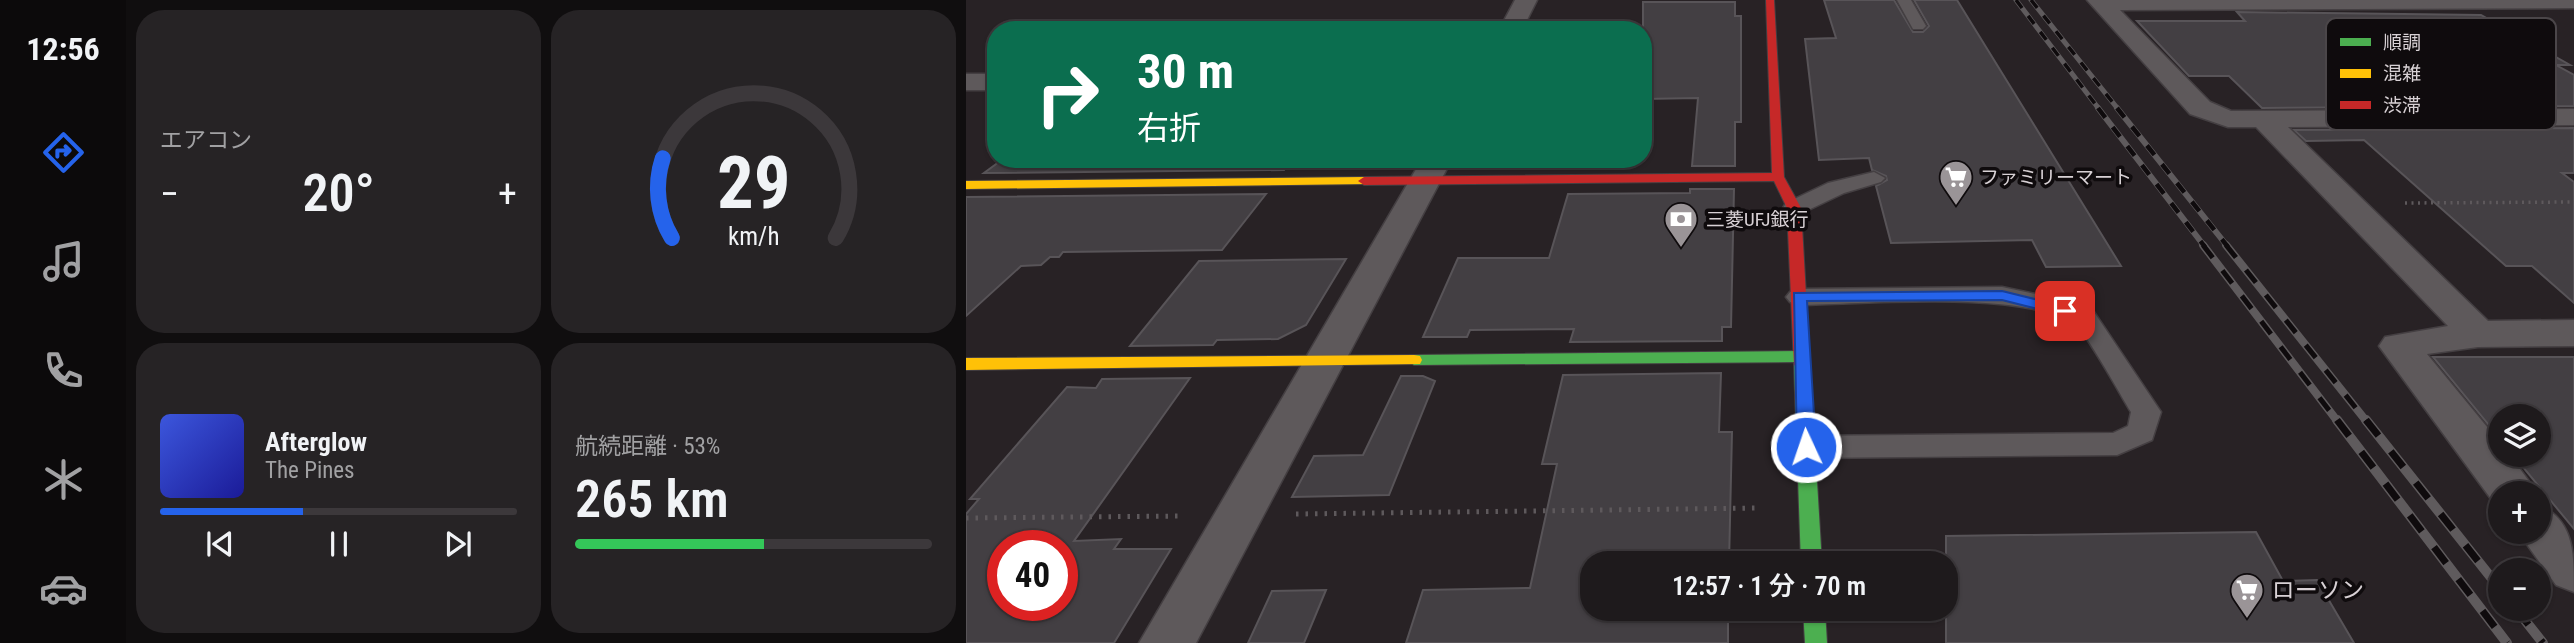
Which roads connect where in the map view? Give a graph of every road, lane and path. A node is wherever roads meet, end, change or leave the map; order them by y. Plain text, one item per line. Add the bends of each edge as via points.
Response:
1 (1526, 0) edge
2 (1770, 0) edge
3 (1904, 0) edge
4 (2100, 2) edge
5 (2574, 2) edge
6 (1515, 21) edge
7 (1918, 26) dead end
8 (966, 82) edge
9 (987, 82) edge
10 (2556, 117) edge
11 (2574, 117) edge
12 (2264, 119) junction
13 (2326, 119) edge
14 (1432, 170) edge
15 (1778, 177) junction
16 (1874, 178) dead end
17 (966, 184) edge
18 (2574, 202) edge
19 (2348, 203) junction
20 (1794, 208) junction
21 (1799, 297) junction
22 (2574, 333) edge
23 (2478, 334) junction
24 (1802, 356) junction
25 (1325, 360) junction
26 (966, 364) edge
27 (1806, 447) junction
28 (2504, 481) edge
29 (1809, 508) junction
30 (1238, 515) junction
31 (966, 518) edge
32 (2551, 540) edge
33 (1811, 551) edge
34 (2574, 570) edge
35 (1815, 621) edge
36 (1167, 643) edge
37 (1816, 643) edge

1 - 6 street
2 - 15 street
3 - 7 lane
4 - 5 street
4 - 12 street via 2200,107 2228,119
8 - 9 street
10 - 11 street
12 - 13 street
12 - 19 street
14 - 15 street
14 - 17 street
14 - 25 street
15 - 20 street
16 - 20 lane via 1836,188
18 - 19 path
19 - 23 street
20 - 21 street
21 - 24 street
21 - 27 lane via 2002,295 2045,304 2085,318 2146,412 2141,432 2117,444
22 - 23 street
23 - 28 street via 2399,346
24 - 25 street
24 - 27 street
25 - 26 street
25 - 30 street
27 - 29 street
29 - 30 path
29 - 33 street
30 - 31 path
30 - 36 street
32 - 34 street
35 - 37 street

